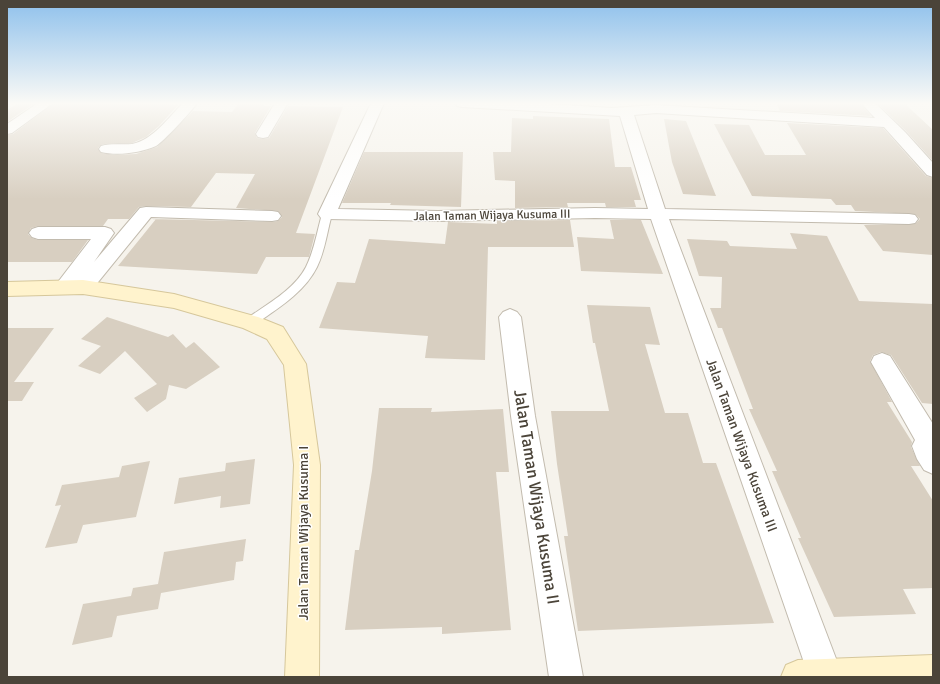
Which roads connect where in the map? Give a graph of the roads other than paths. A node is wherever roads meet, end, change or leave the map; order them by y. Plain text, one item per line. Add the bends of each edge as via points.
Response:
1 (159, 135) edge
2 (363, 135) edge
3 (641, 135) edge
4 (900, 135) edge
5 (106, 149) dead end
6 (933, 172) edge
7 (327, 214) junction
8 (658, 214) junction
9 (272, 216) dead end
10 (909, 219) dead end
11 (38, 233) dead end
12 (74, 287) junction
13 (7, 289) edge
14 (510, 317) dead end
15 (250, 322) junction
16 (882, 362) dead end
17 (932, 449) edge
18 (933, 672) edge
19 (302, 677) edge
20 (566, 677) edge
21 (816, 677) edge

1 - 5 street via 152,142 134,148
2 - 7 street
3 - 8 street, Jalan Taman Wijaya Kusuma III
4 - 6 street
7 - 8 street, Jalan Taman Wijaya Kusuma III
7 - 15 lane via 309,272 294,289
8 - 10 street
8 - 21 street, Jalan Taman Wijaya Kusuma III
9 - 12 street via 146,212
11 - 12 street via 104,233
12 - 13 street, Jalan Taman Wijaya Kusuma I
12 - 15 street, Jalan Taman Wijaya Kusuma I via 174,302
14 - 20 street, Jalan Taman Wijaya Kusuma II via 523,416
15 - 19 street, Jalan Taman Wijaya Kusuma I via 275,333 295,364 307,465
16 - 17 street
18 - 21 street

